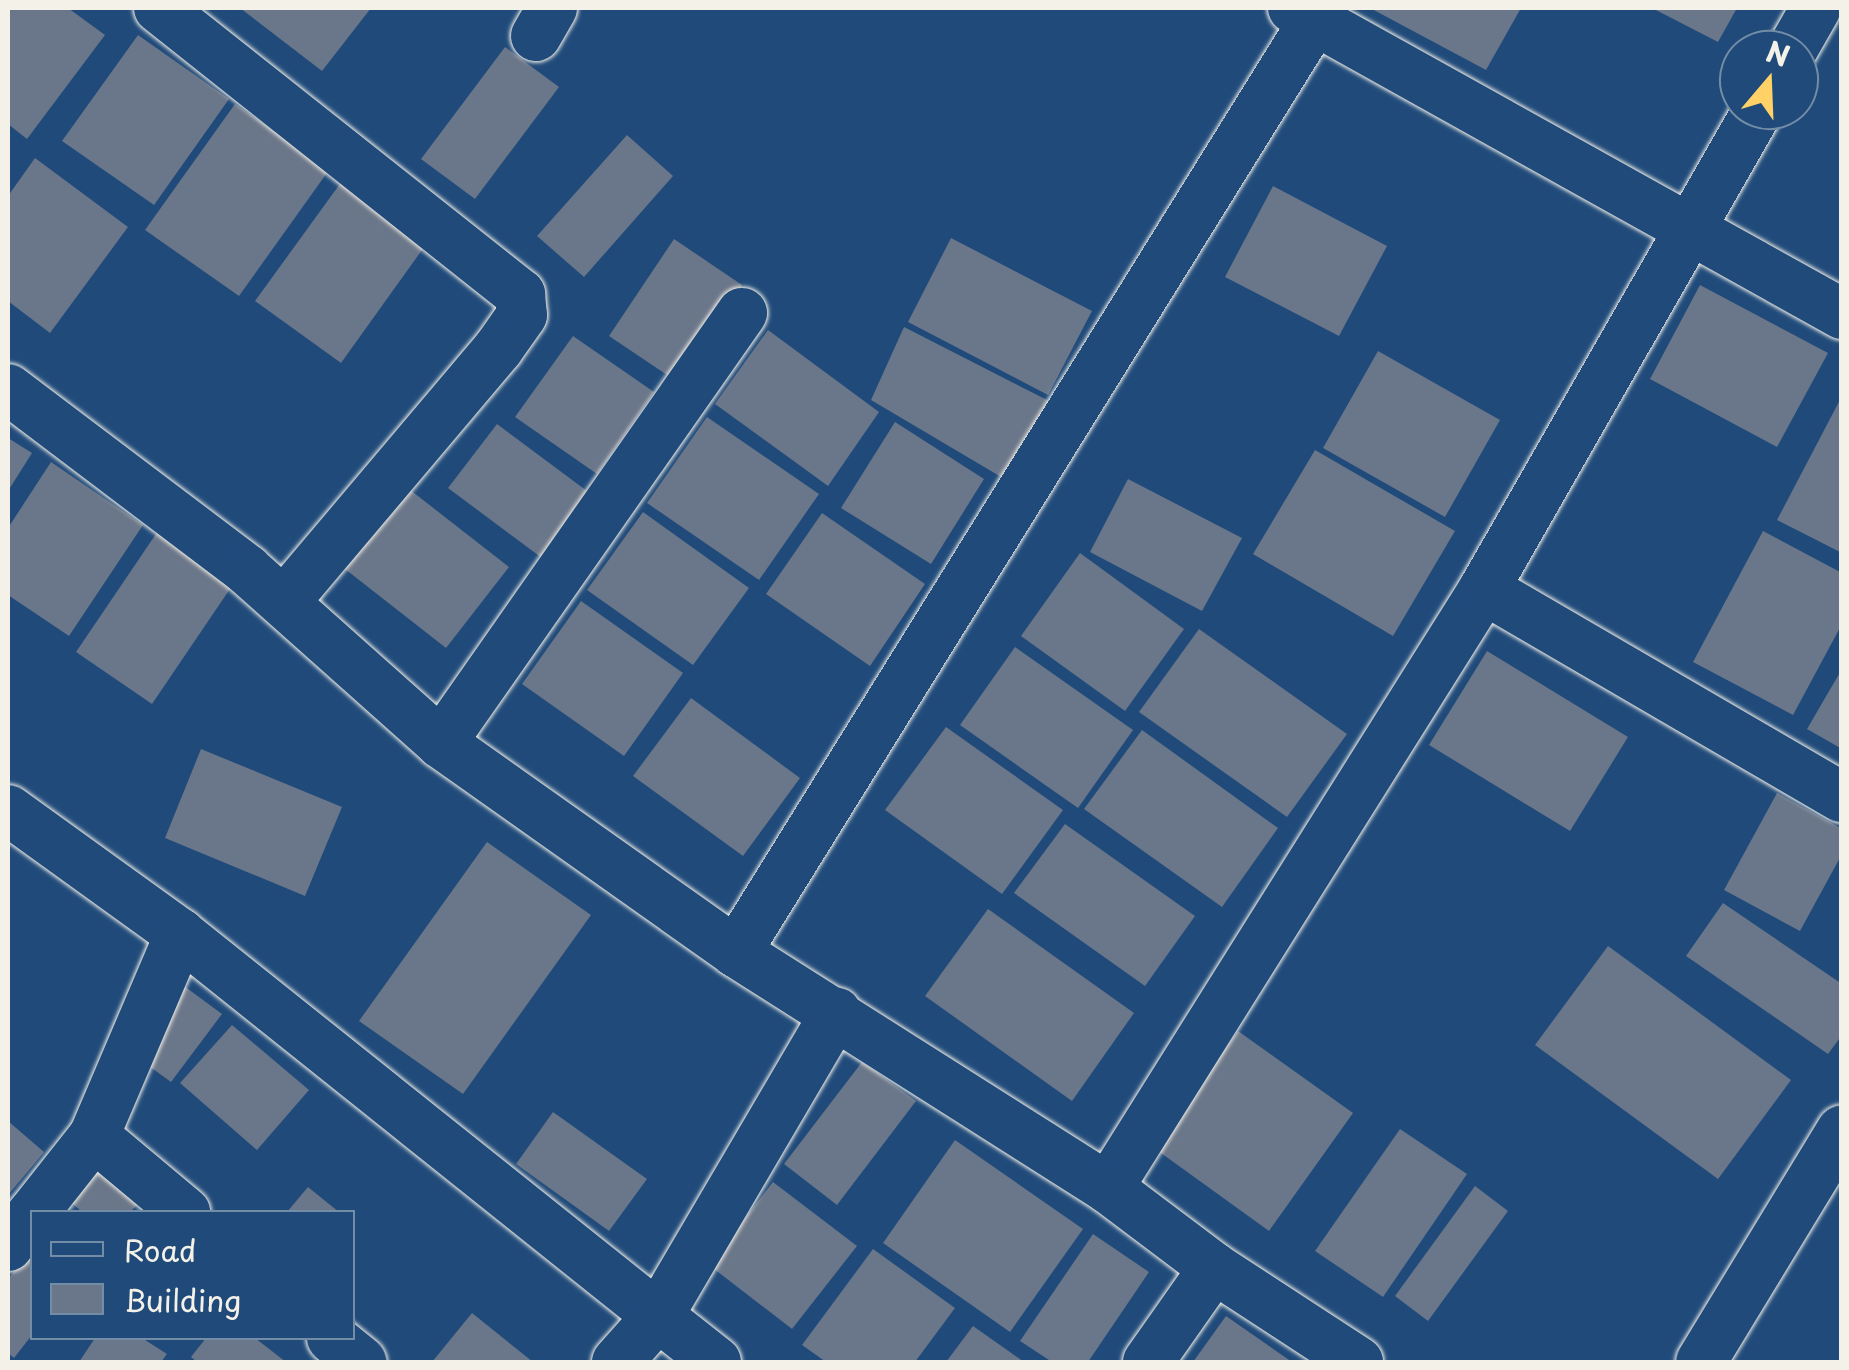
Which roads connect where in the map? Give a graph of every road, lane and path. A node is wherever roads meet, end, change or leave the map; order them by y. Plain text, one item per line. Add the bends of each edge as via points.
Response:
1 (159, 8) edge
2 (1816, 8) edge
3 (1310, 12) edge
4 (1803, 30) edge
5 (1747, 130) edge
6 (1689, 232) junction
7 (742, 313) dead end
8 (1842, 314) edge
9 (8, 389) edge
10 (1484, 589) junction
11 (284, 602) junction
12 (441, 743) junction
13 (1842, 797) edge
14 (8, 810) edge
15 (180, 934) junction
16 (736, 952) junction
17 (836, 1012) junction
18 (1842, 1130) edge
19 (94, 1136) junction
20 (1108, 1188) junction
21 (35, 1210) edge
22 (182, 1210) edge
23 (30, 1217) edge
24 (8, 1246) edge
25 (1214, 1268) junction
26 (658, 1316) junction
27 (334, 1340) edge
28 (362, 1362) edge
29 (617, 1362) edge
30 (716, 1362) edge
31 (1148, 1362) edge
32 (1358, 1362) edge
33 (1703, 1362) edge

1 - 11 street via 520,294 522,315 498,350
2 - 4 street
3 - 6 street
3 - 16 street
5 - 6 street
6 - 8 street
6 - 10 street
7 - 12 street
9 - 11 street
10 - 13 street
10 - 20 street
11 - 12 street
12 - 16 street
14 - 15 street
15 - 19 street
15 - 26 street
16 - 17 street
17 - 20 street
17 - 26 street
18 - 33 street
19 - 21 street
19 - 22 street
20 - 25 street
23 - 24 street
25 - 31 street
25 - 32 street
26 - 29 street
26 - 30 street
27 - 28 street

